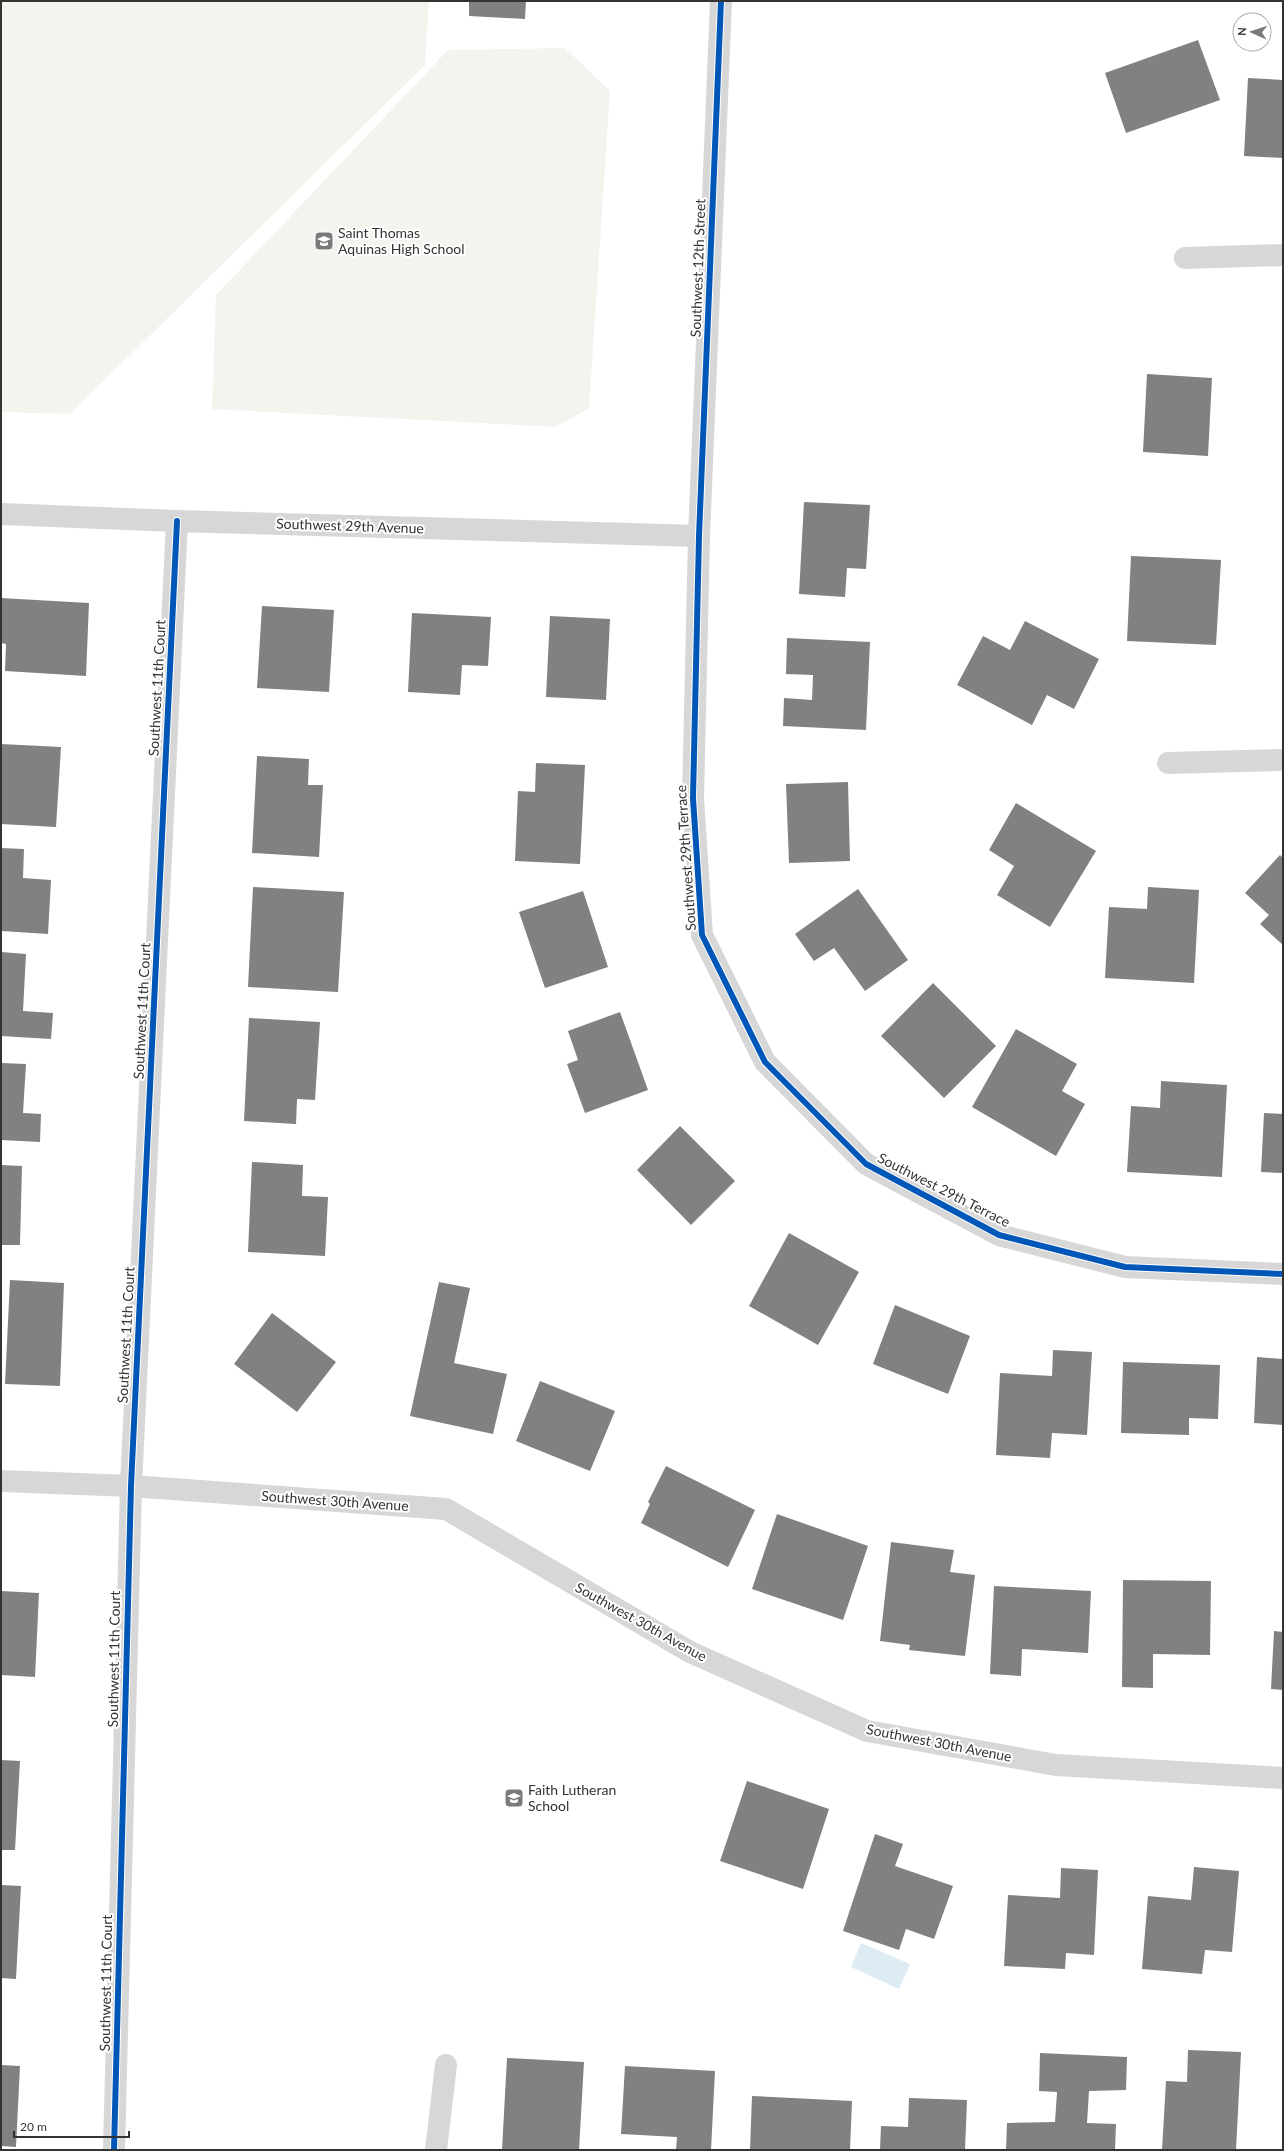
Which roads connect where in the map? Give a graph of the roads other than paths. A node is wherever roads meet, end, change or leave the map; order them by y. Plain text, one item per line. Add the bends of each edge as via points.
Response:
1 (721, 1) edge
2 (1283, 255) edge
3 (1185, 258) dead end
4 (1, 514) edge
5 (177, 521) junction
6 (700, 536) junction
7 (1283, 760) edge
8 (1168, 763) dead end
9 (1283, 1274) edge
10 (1, 1481) edge
11 (130, 1486) junction
12 (1283, 1778) edge
13 (446, 2065) dead end
14 (114, 2150) edge
15 (436, 2150) edge

1 - 6 street, Southwest 12th Street
2 - 3 street
4 - 5 street, Southwest 29th Avenue
5 - 6 street, Southwest 29th Avenue
5 - 11 street, Southwest 11th Court
6 - 9 street, Southwest 29th Terrace via 693,798 702,935 765,1062 866,1164 999,1235 1125,1267
7 - 8 street
10 - 11 street, Southwest 30th Avenue
11 - 12 street, Southwest 30th Avenue via 446,1509 690,1652 867,1731 1056,1765
11 - 14 street, Southwest 11th Court
13 - 15 street

